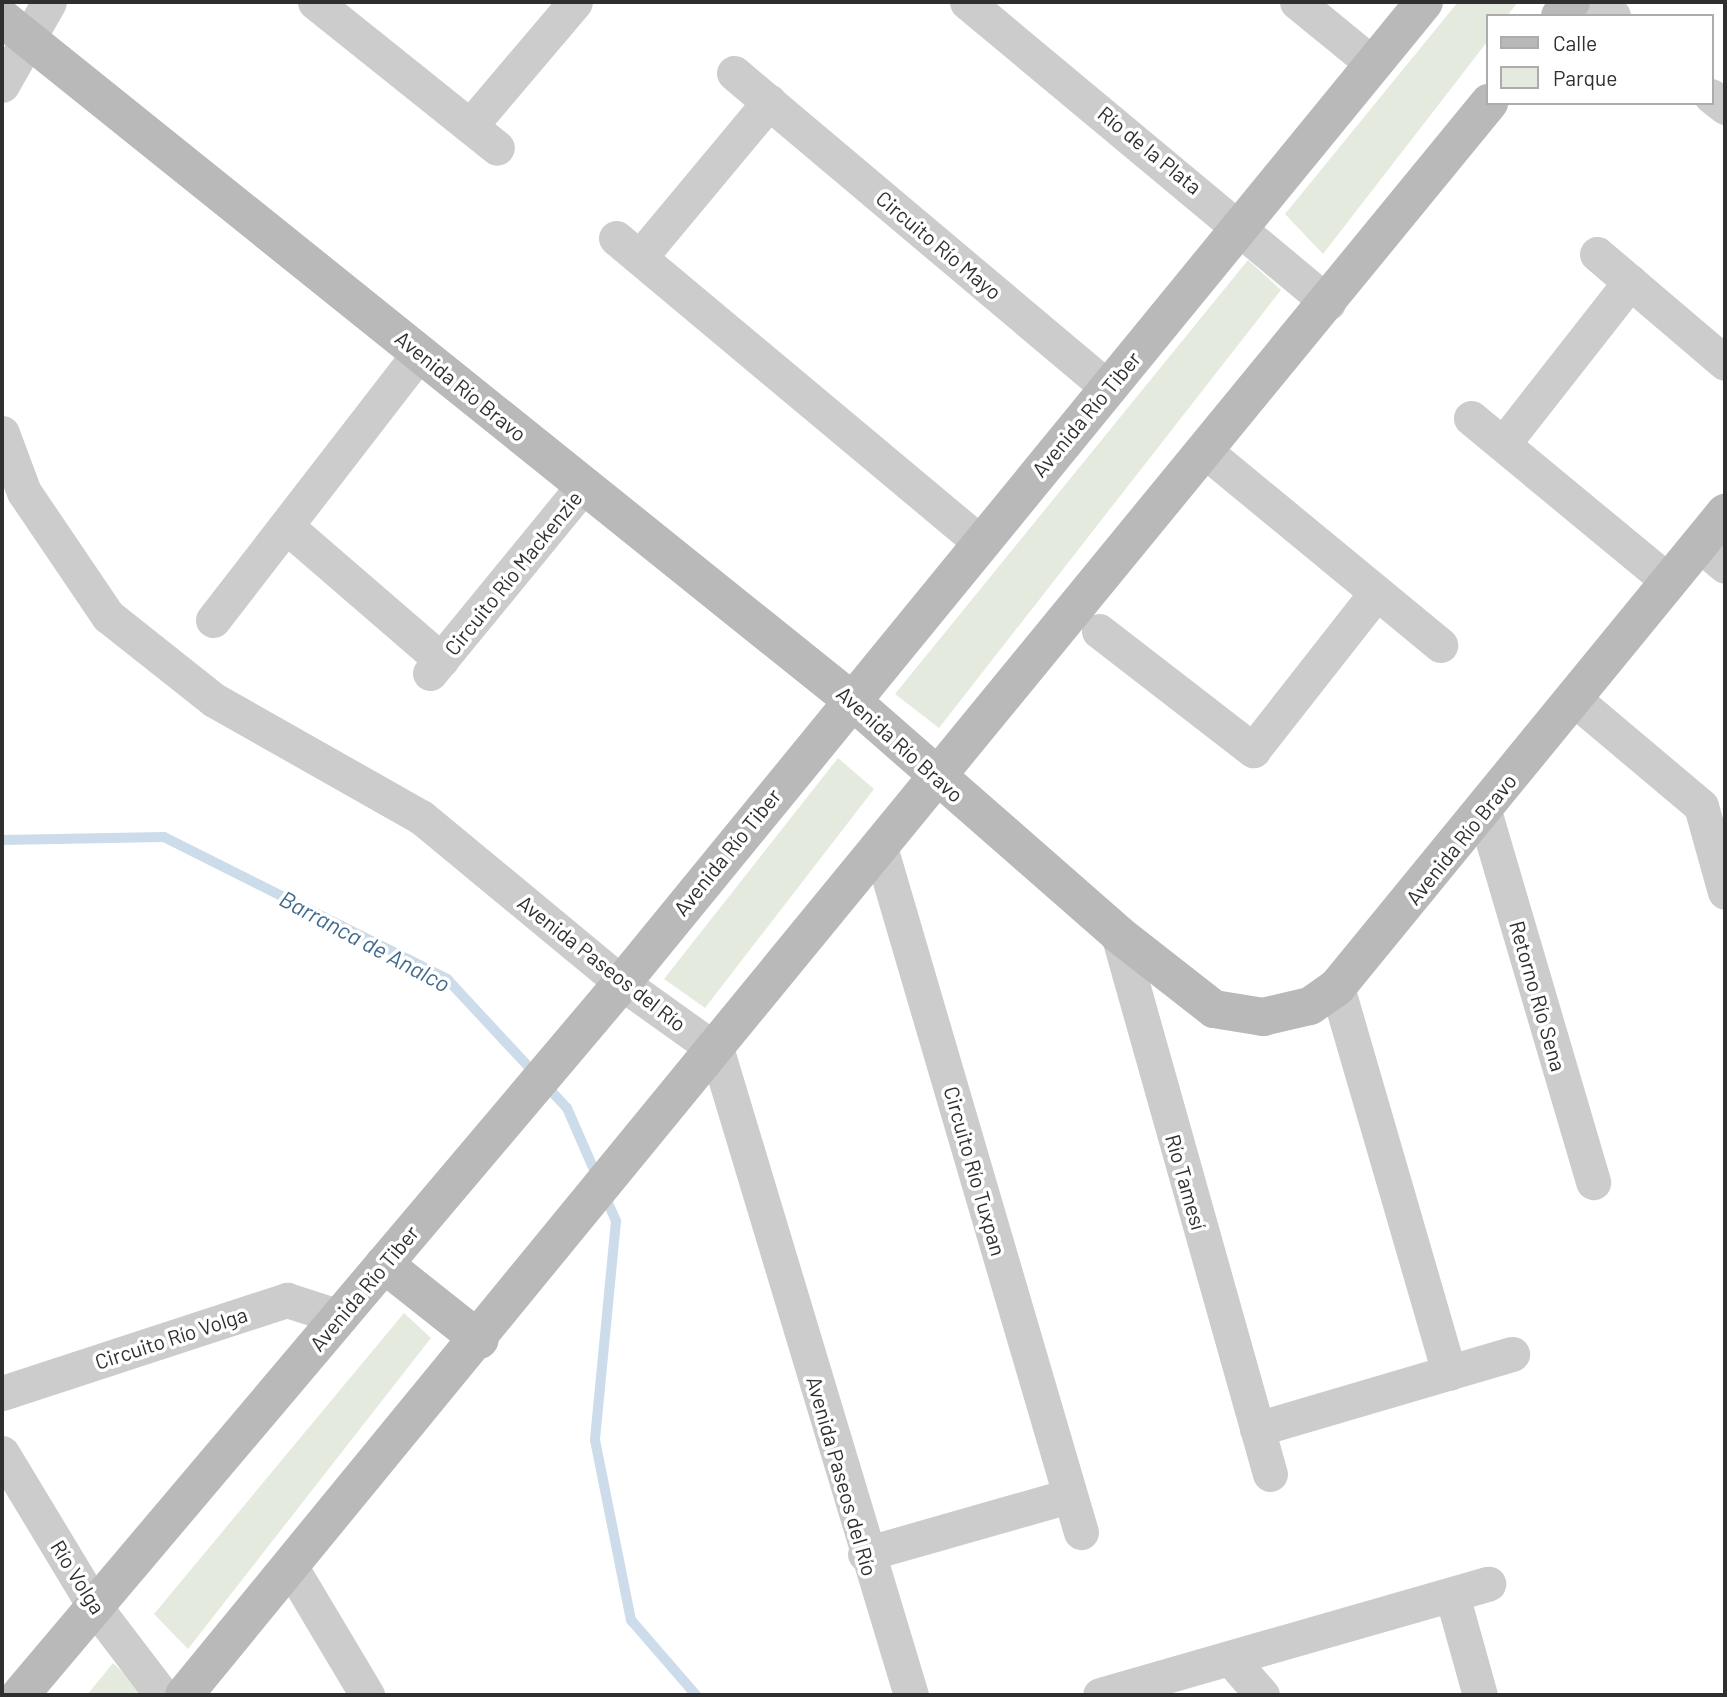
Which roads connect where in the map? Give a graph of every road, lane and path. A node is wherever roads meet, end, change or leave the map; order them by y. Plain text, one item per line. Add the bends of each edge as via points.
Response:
1 (49, 2) edge
2 (315, 2) edge
3 (575, 2) edge
4 (967, 2) edge
5 (1297, 2) edge
6 (1424, 2) edge
7 (1596, 2) edge
8 (1611, 14) edge
9 (14, 28) edge
10 (1373, 64) junction
11 (734, 73) dead end
12 (2, 85) edge
13 (769, 102) junction
14 (1487, 105) edge
15 (470, 126) junction
16 (497, 148) dead end
17 (1242, 226) junction
18 (1598, 254) dead end
19 (1630, 282) junction
20 (1328, 303) junction
21 (419, 353) junction
22 (1725, 363) edge
23 (1108, 388) junction
24 (1471, 418) dead end
25 (2, 433) edge
26 (1503, 444) junction
27 (1205, 450) junction
28 (584, 485) junction
29 (1725, 513) edge
30 (286, 526) junction
31 (980, 542) junction
32 (1712, 555) edge
33 (1669, 582) junction
34 (1376, 593) junction
35 (213, 620) dead end
36 (1099, 631) dead end
37 (1440, 645) dead end
38 (850, 699) junction
39 (1574, 699) junction
40 (937, 778) junction
41 (1484, 811) junction
42 (880, 847) junction
43 (1725, 892) edge
44 (1118, 934) junction
45 (1337, 987) junction
46 (610, 997) junction
47 (717, 1051) junction
48 (1593, 1182) dead end
49 (384, 1264) junction
50 (340, 1317) junction
51 (480, 1340) junction
52 (1512, 1354) dead end
53 (1449, 1373) junction
54 (2, 1393) edge
55 (1257, 1429) junction
56 (2, 1453) edge
57 (1270, 1474) dead end
58 (1069, 1496) junction
59 (1081, 1532) dead end
60 (865, 1554) junction
61 (292, 1569) junction
62 (1488, 1584) dead end
63 (1452, 1595) junction
64 (95, 1607) junction
65 (1230, 1658) junction
66 (20, 1695) edge
67 (162, 1695) edge
68 (184, 1695) edge
69 (367, 1695) edge
70 (911, 1695) edge
71 (1100, 1695) edge
72 (1262, 1695) edge
73 (1480, 1695) edge

1 - 9 street
2 - 15 street
3 - 15 street
4 - 17 street, Río de la Plata
5 - 10 street
6 - 10 street, Avenida Río Tiber
7 - 8 street
9 - 12 street
9 - 21 street, Avenida Río Bravo
10 - 17 street, Avenida Río Tiber
11 - 13 street, Circuito Río Mayo
13 - 23 street, Circuito Río Mayo
13 - 31 street via 628,248
14 - 20 street
15 - 16 street
17 - 20 street, Río de la Plata
17 - 23 street, Avenida Río Tiber
18 - 19 street
19 - 22 street
19 - 26 street
20 - 27 street
21 - 28 street, Avenida Río Bravo
21 - 30 street
23 - 31 street, Avenida Río Tiber
24 - 26 street
25 - 46 street, Avenida Paseos del Río via 24,492 108,616 214,700 421,817
26 - 33 street
27 - 34 street
27 - 40 street
28 - 30 street, Circuito Río Mackenzie via 436,667
28 - 38 street, Avenida Río Bravo
29 - 32 street, Avenida Río Bravo
30 - 35 street
31 - 38 street, Avenida Río Tiber
32 - 33 street, Avenida Río Bravo
33 - 39 street, Avenida Río Bravo
34 - 36 street via 1253,750
34 - 37 street
38 - 40 street, Avenida Río Bravo
38 - 46 street, Avenida Río Tiber
39 - 41 street, Avenida Río Bravo
39 - 43 street via 1701,806
40 - 42 street
40 - 44 street, Avenida Río Bravo
41 - 45 street, Avenida Río Bravo
41 - 48 street, Retorno Río Sena
42 - 47 street
42 - 58 street, Circuito Río Tuxpan
44 - 45 street, Avenida Río Bravo via 1214,1009 1264,1017 1310,1006
44 - 55 street, Río Tamesí
45 - 53 street
46 - 47 street, Avenida Paseos del Río
46 - 49 street, Avenida Río Tiber
47 - 51 street
47 - 60 street, Avenida Paseos del Río
49 - 50 street, Avenida Río Tiber
49 - 51 street
50 - 54 street, Circuito Río Volga via 287,1300
50 - 64 street, Avenida Río Tiber
51 - 61 street
52 - 53 street
53 - 55 street
55 - 57 street, Río Tamesí
56 - 64 street, Río Volga
58 - 59 street, Circuito Río Tuxpan
58 - 60 street
60 - 70 street, Avenida Paseos del Río
61 - 68 street
61 - 69 street
62 - 63 street
63 - 65 street
63 - 73 street
64 - 66 street, Avenida Río Tiber
64 - 67 street, Río Volga
65 - 71 street
65 - 72 street

